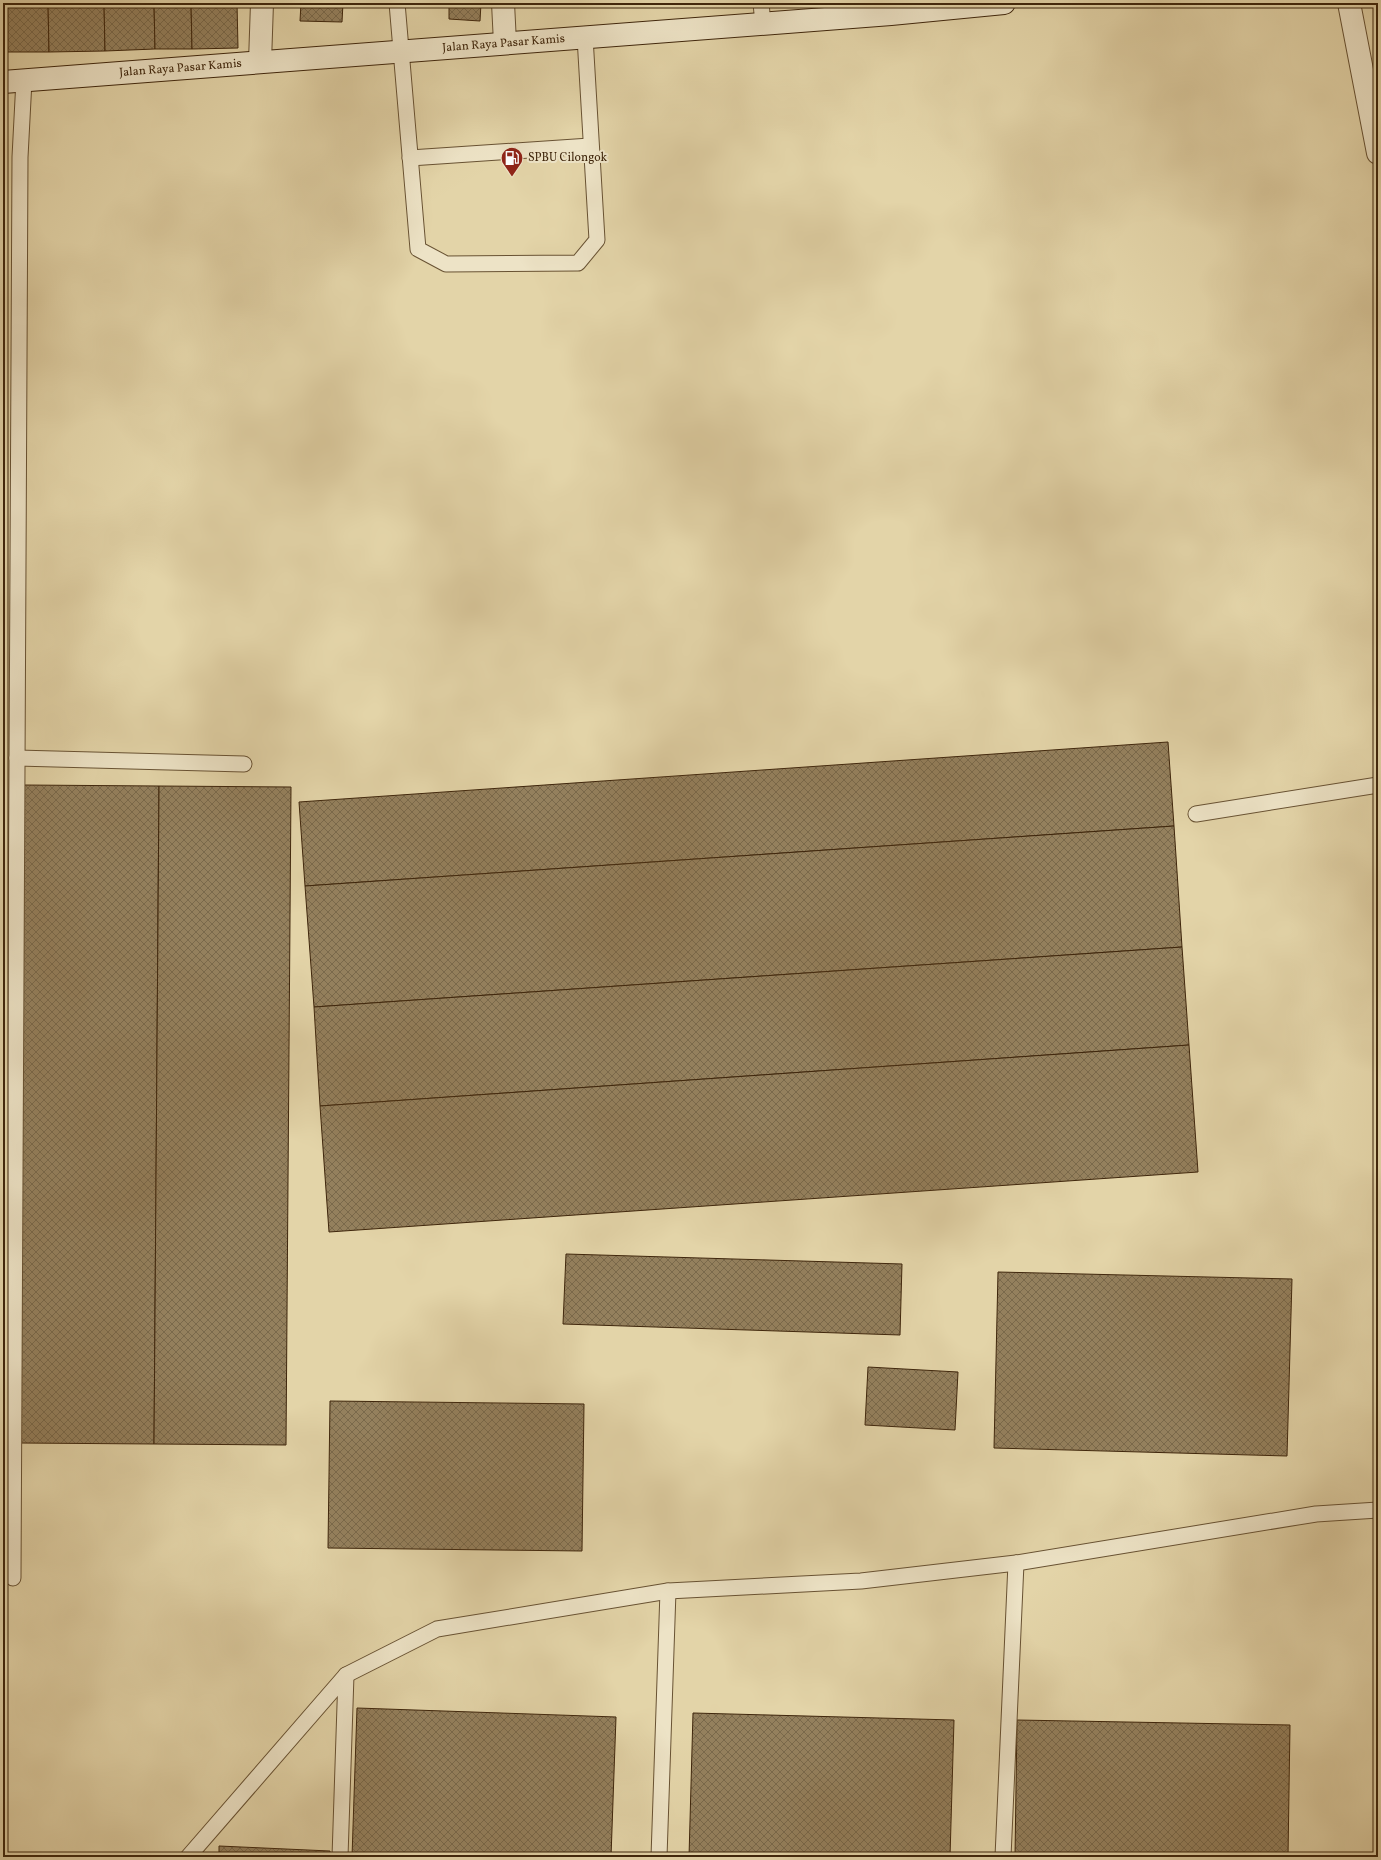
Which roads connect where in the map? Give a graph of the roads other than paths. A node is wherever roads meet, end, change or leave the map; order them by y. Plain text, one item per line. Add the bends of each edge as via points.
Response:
1 (262, 3) edge
2 (397, 3) edge
3 (503, 3) edge
4 (1004, 3) edge
5 (1349, 3) edge
6 (892, 8) edge
7 (762, 13) edge
8 (585, 37) junction
9 (505, 43) junction
10 (401, 51) junction
11 (260, 62) junction
12 (13, 81) edge
13 (590, 146) junction
14 (1378, 153) edge
15 (410, 158) junction
16 (17, 758) junction
17 (244, 764) dead end
18 (1378, 784) edge
19 (1196, 814) dead end
20 (1378, 1510) edge
21 (1016, 1563) junction
22 (13, 1578) dead end
23 (668, 1591) junction
24 (346, 1675) junction
25 (188, 1857) edge
26 (340, 1857) edge
27 (659, 1857) edge
28 (1004, 1857) edge

1 - 11 main road
2 - 10 lane
3 - 9 main road
4 - 6 main road, Jalan Raya Pasar Kamis
5 - 14 main road
6 - 7 main road, Jalan Raya Pasar Kamis
7 - 8 main road, Jalan Raya Pasar Kamis
8 - 9 main road, Jalan Raya Pasar Kamis
8 - 13 lane
9 - 10 main road, Jalan Raya Pasar Kamis
10 - 11 main road, Jalan Raya Pasar Kamis
10 - 15 lane
11 - 12 main road, Jalan Raya Pasar Kamis
12 - 16 lane via 20,157
13 - 15 lane
13 - 15 lane via 597,240 578,263 446,264 418,249
16 - 17 lane
16 - 22 lane
18 - 19 lane
20 - 21 lane via 1316,1514
21 - 23 lane via 861,1581
21 - 28 lane
23 - 24 lane via 437,1629
23 - 27 lane
24 - 25 lane
24 - 26 lane

